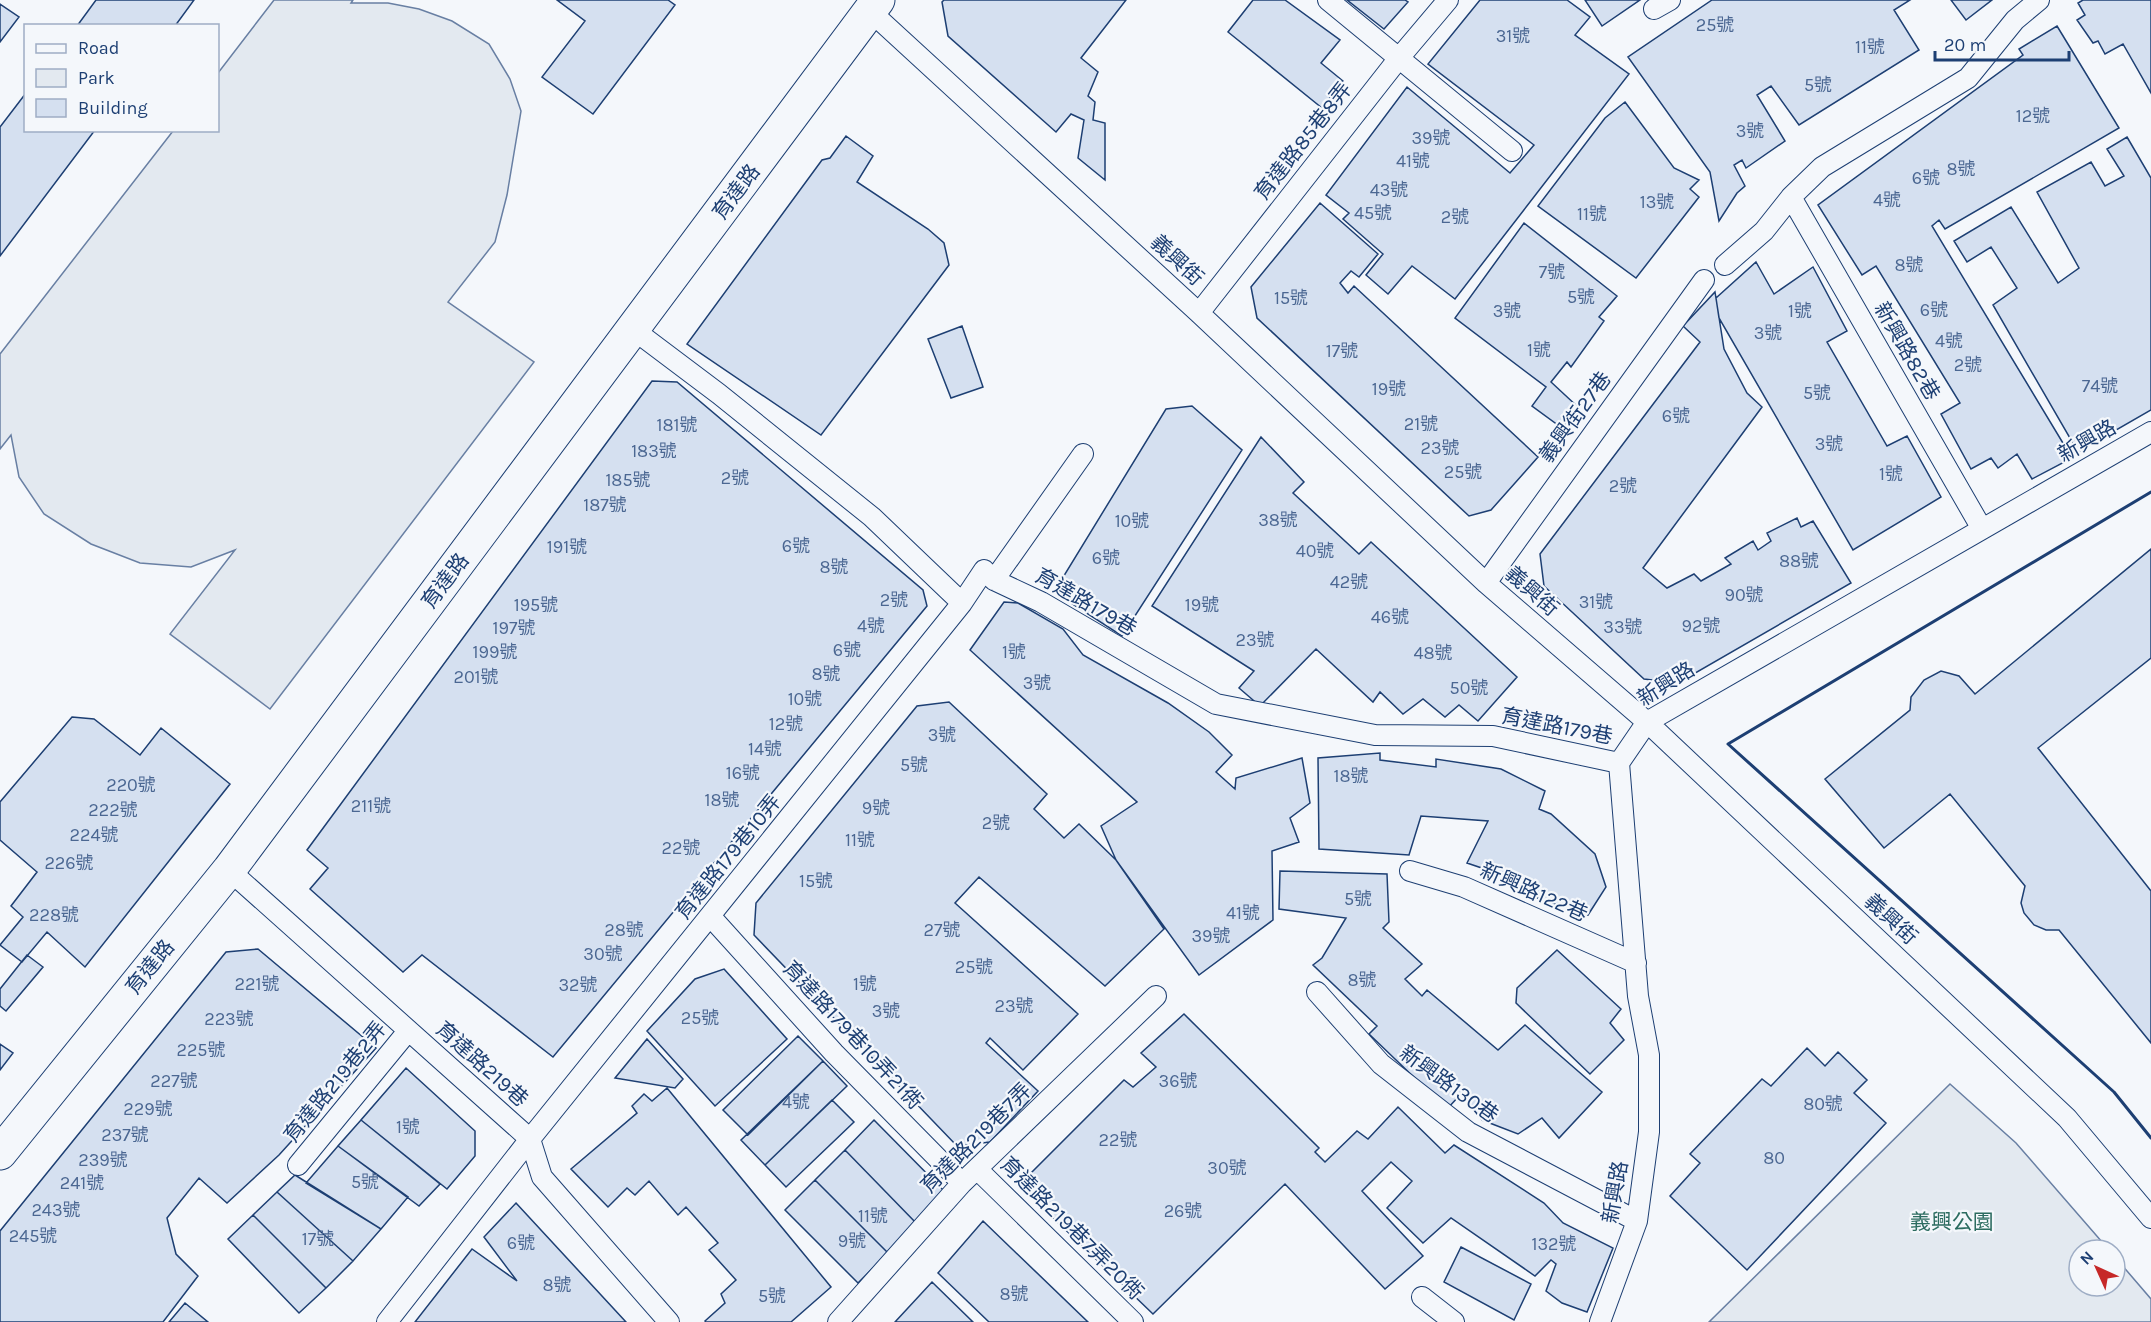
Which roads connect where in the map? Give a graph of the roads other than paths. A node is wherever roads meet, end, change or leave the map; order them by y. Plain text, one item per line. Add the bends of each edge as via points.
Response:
1 (1328, 0) edge
2 (1448, 0) edge
3 (2039, 0) edge
4 (874, 5) edge
5 (1399, 58) junction
6 (1512, 152) dead end
7 (1791, 197) junction
8 (1725, 265) dead end
9 (1704, 280) dead end
10 (1199, 313) junction
11 (634, 330) junction
12 (2151, 432) edge
13 (1083, 454) dead end
14 (1982, 529) junction
15 (994, 580) junction
16 (1486, 583) junction
17 (962, 603) junction
18 (1647, 722) junction
19 (1619, 763) junction
20 (229, 870) junction
21 (1410, 871) dead end
22 (711, 917) junction
23 (1636, 963) junction
24 (1317, 992) dead end
25 (1156, 996) dead end
26 (408, 1030) junction
27 (530, 1140) junction
28 (0, 1152) edge
29 (298, 1165) dead end
30 (977, 1169) junction
31 (962, 1183) junction
32 (2151, 1218) edge
33 (1637, 1221) junction
34 (1422, 1296) dead end
35 (387, 1322) edge
36 (669, 1322) edge
37 (838, 1322) edge
38 (1133, 1322) edge
39 (1454, 1322) edge
40 (1600, 1322) edge

1 - 5 lane
2 - 5 lane, 育達路85巷8弄
3 - 7 lane via 2014,20 1968,78 1822,167
4 - 10 lane, 義興街
4 - 11 street, 育達路
5 - 6 lane
5 - 10 lane, 育達路85巷8弄
7 - 8 lane via 1764,231
7 - 14 lane, 新興路82巷
9 - 16 lane, 義興街27巷
10 - 16 lane, 義興街
11 - 17 lane via 872,517
11 - 20 street, 育達路
12 - 14 lane, 新興路
13 - 15 lane
14 - 18 lane, 新興路
15 - 17 lane via 984,570
15 - 19 lane, 育達路179巷 via 1041,602 1216,704 1375,735 1493,736
16 - 18 lane, 義興街
17 - 22 lane, 育達路179巷10弄
18 - 19 lane, 新興路
18 - 32 lane, 義興街 via 2067,1118
19 - 23 lane, 新興路
20 - 26 lane, 育達路219巷
20 - 28 street, 育達路
21 - 23 lane, 新興路122巷 via 1464,887
22 - 27 lane, 育達路179巷10弄
22 - 31 lane, 育達路179巷10弄21衖 via 834,1053
23 - 33 lane, 新興路 via 1649,1055 1649,1132
24 - 33 lane, 新興路130巷 via 1381,1064 1468,1132
25 - 30 lane, 育達路219巷7弄
26 - 27 lane, 育達路219巷
26 - 29 lane, 育達路219巷2弄
27 - 35 lane, 育達路179巷10弄
27 - 36 lane, 育達路219巷 via 542,1177
30 - 31 lane, 育達路219巷7弄
30 - 38 lane, 育達路219巷7弄20衖
31 - 37 lane, 育達路219巷7弄
33 - 40 lane, 新興路
34 - 39 lane

